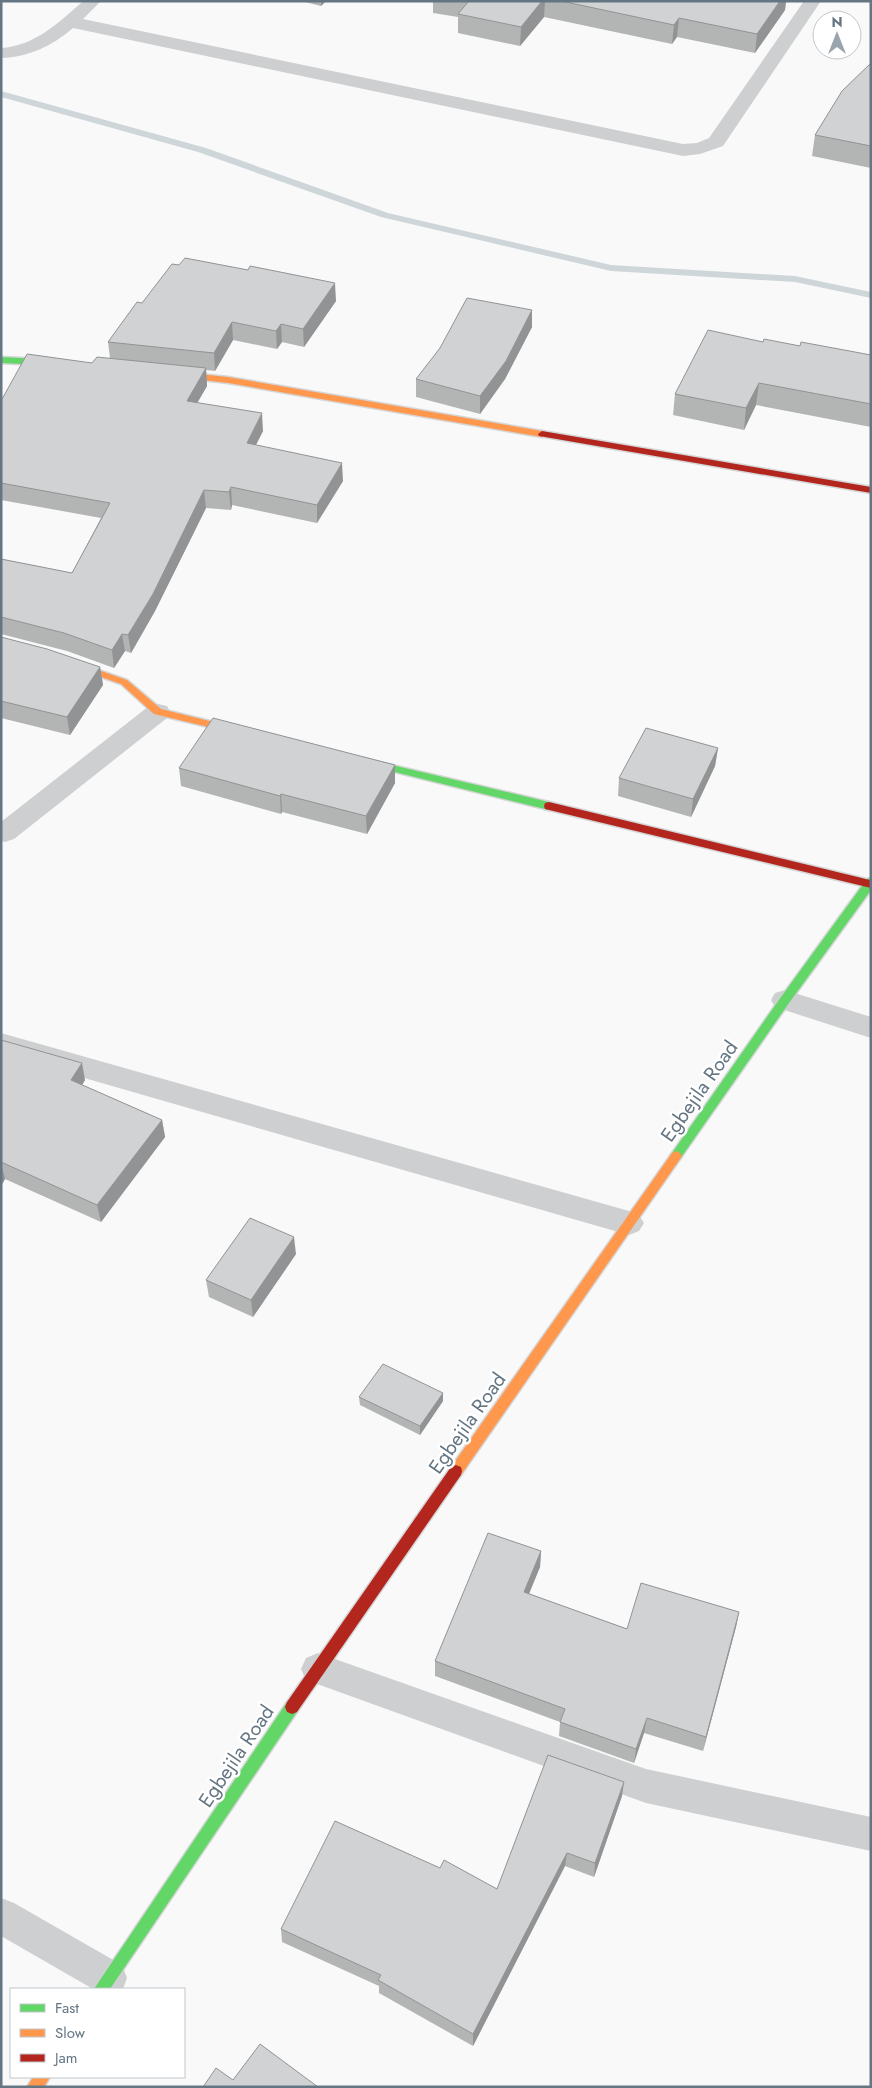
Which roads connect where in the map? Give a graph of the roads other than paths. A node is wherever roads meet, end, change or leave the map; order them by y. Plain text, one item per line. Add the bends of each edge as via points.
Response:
1 (93, 1) edge
2 (812, 1) edge
3 (70, 22) junction
4 (1, 53) edge
5 (1, 360) edge
6 (68, 364) edge
7 (162, 373) edge
8 (871, 490) edge
9 (1, 644) edge
10 (158, 712) junction
11 (254, 735) edge
12 (351, 758) edge
13 (1, 831) edge
14 (870, 883) edge
15 (785, 1000) junction
16 (871, 1028) edge
17 (1, 1043) edge
18 (629, 1223) junction
19 (318, 1669) junction
20 (871, 1834) edge
21 (1, 1916) edge
22 (105, 1984) edge

1 - 3 street
2 - 3 street via 716,142 683,150
3 - 4 street via 29,50
5 - 6 street
7 - 8 street via 228,380
9 - 10 street via 124,682
10 - 11 street
10 - 13 street via 5,833
12 - 14 street
14 - 15 street, Egbejila Road
15 - 16 street
15 - 18 street, Egbejila Road
17 - 18 street
18 - 19 street, Egbejila Road
19 - 20 street via 646,1786
19 - 22 street, Egbejila Road
21 - 22 street

